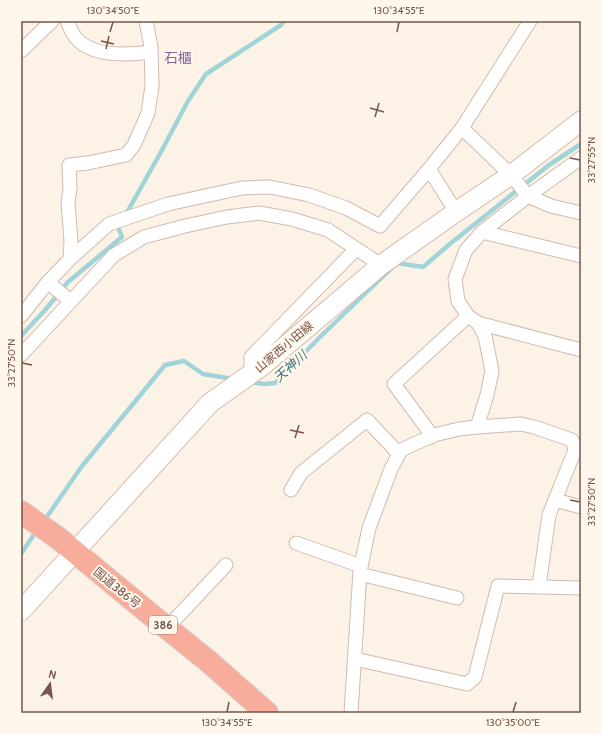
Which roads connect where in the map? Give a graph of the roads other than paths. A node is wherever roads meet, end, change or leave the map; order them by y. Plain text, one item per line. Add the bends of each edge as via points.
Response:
1 (52, 21) edge
2 (67, 21) edge
3 (146, 21) edge
4 (530, 21) edge
5 (21, 51) edge
6 (150, 52) junction
7 (581, 121) edge
8 (462, 128) junction
9 (581, 158) edge
10 (429, 169) junction
11 (511, 175) junction
12 (528, 196) junction
13 (456, 212) junction
14 (581, 213) edge
15 (482, 232) junction
16 (356, 249) junction
17 (581, 256) edge
18 (70, 260) junction
19 (381, 265) junction
20 (48, 282) junction
21 (70, 301) junction
22 (21, 316) edge
23 (473, 320) junction
24 (581, 350) edge
25 (21, 355) edge
26 (250, 374) junction
27 (477, 426) junction
28 (431, 437) junction
29 (399, 454) junction
30 (291, 490) dead end
31 (555, 500) junction
32 (581, 507) edge
33 (21, 512) edge
34 (296, 543) dead end
35 (66, 545) junction
36 (226, 565) dead end
37 (361, 570) junction
38 (539, 586) junction
39 (581, 588) edge
40 (457, 598) dead end
41 (21, 611) edge
42 (167, 628) junction
43 (355, 660) junction
44 (267, 713) edge
45 (351, 713) edge

1 - 5 street
2 - 6 street via 76,38 90,49 108,53
3 - 6 street
4 - 8 street
6 - 18 street via 152,86 148,113 134,145 126,156 69,165
7 - 11 main road, 山家西小田線
8 - 10 street
8 - 11 street
9 - 12 street
10 - 13 street
10 - 18 street via 380,226 346,208 309,195 270,187 242,188 168,204 109,224
11 - 12 street
11 - 13 main road, 山家西小田線
12 - 14 street via 551,206
12 - 15 street
13 - 19 main road, 山家西小田線
15 - 17 street
15 - 23 street via 466,250 454,279 458,301
16 - 19 street
16 - 21 street via 328,230 292,219 259,213 227,217 144,238 114,255
16 - 26 street via 251,357
18 - 20 street
19 - 26 main road, 山家西小田線
20 - 21 street
20 - 22 street
21 - 25 street
23 - 24 street
23 - 27 street via 485,336 492,371
23 - 28 street via 394,384
26 - 35 main road, 山家西小田線 via 210,403
27 - 28 street
27 - 31 street via 522,424 572,440 575,450
28 - 29 street via 401,450
29 - 30 street via 366,420 301,473
29 - 37 street via 369,528
31 - 32 street
31 - 38 street via 549,516
33 - 35 highway, 国道386号 / 386
34 - 37 street
35 - 41 main road, 山家西小田線
35 - 42 highway, 国道386号 / 386
36 - 42 street
37 - 40 street
37 - 43 street
38 - 39 street
38 - 43 street via 498,586 475,677 467,684
42 - 44 highway, 国道386号 / 386
43 - 45 street

